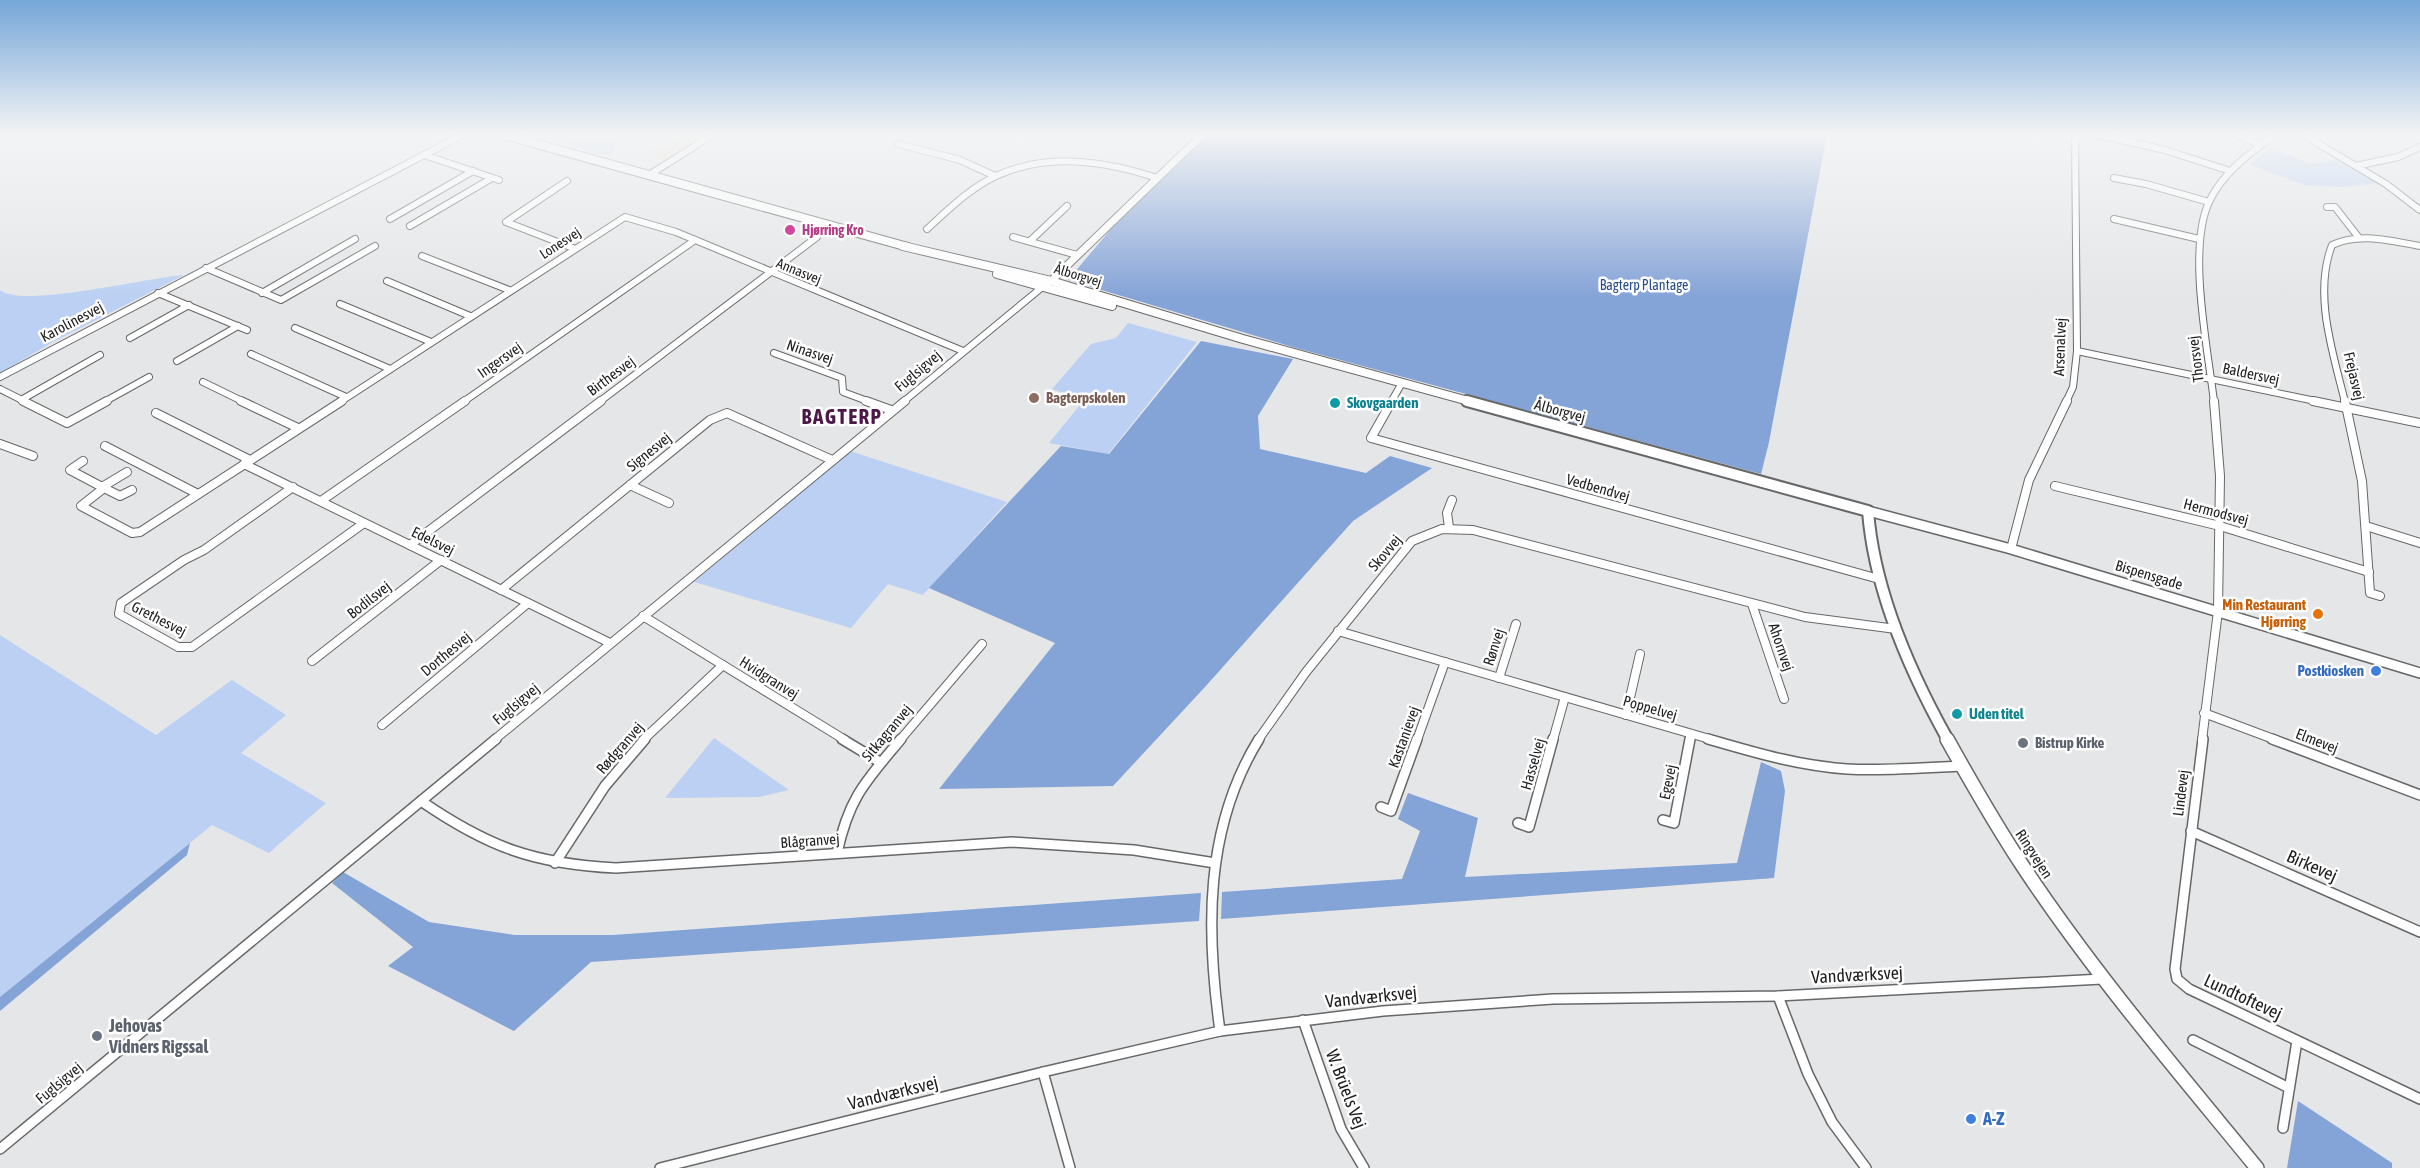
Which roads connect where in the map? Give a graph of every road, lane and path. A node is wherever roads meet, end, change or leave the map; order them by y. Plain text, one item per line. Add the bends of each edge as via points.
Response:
1 (359, 189) edge
2 (443, 189) edge
3 (474, 189) edge
4 (556, 189) edge
5 (697, 189) edge
6 (977, 189) edge
7 (1145, 189) edge
8 (2076, 189) edge
9 (2162, 189) edge
10 (2218, 189) edge
11 (2392, 189) edge
12 (2209, 202) junction
13 (2417, 204) edge
14 (1067, 206) dead end
15 (2328, 207) dead end
16 (2420, 210) edge
17 (624, 217) joint
18 (390, 219) dead end
19 (2114, 219) dead end
20 (817, 222) junction
21 (410, 226) dead end
22 (927, 229) dead end
23 (1013, 237) dead end
24 (356, 238) dead end
25 (2199, 238) junction
26 (2359, 238) junction
27 (695, 240) junction
28 (1030, 241) junction
29 (375, 246) dead end
30 (903, 246) junction
31 (2420, 246) edge
32 (573, 248) junction
33 (1077, 255) junction
34 (422, 256) dead end
35 (206, 268) junction
36 (771, 272) junction
37 (387, 281) dead end
38 (1051, 281) junction
39 (1042, 288) junction
40 (509, 290) junction
41 (158, 293) junction
42 (262, 293) junction
43 (340, 304) dead end
44 (189, 305) junction
45 (470, 316) junction
46 (238, 326) junction
47 (295, 328) dead end
48 (247, 330) dead end
49 (130, 338) dead end
50 (1244, 339) junction
51 (431, 342) junction
52 (963, 351) junction
53 (2077, 351) junction
54 (774, 353) dead end
55 (251, 354) dead end
56 (100, 355) dead end
57 (177, 361) dead end
58 (390, 369) junction
59 (0, 377) edge
60 (149, 377) dead end
61 (2211, 380) junction
62 (203, 382) dead end
63 (1402, 383) junction
64 (0, 389) edge
65 (346, 397) junction
66 (21, 400) junction
67 (2347, 408) junction
68 (891, 410) junction
69 (156, 413) dead end
70 (2420, 423) edge
71 (298, 428) junction
72 (0, 444) edge
73 (105, 446) dead end
74 (33, 456) dead end
75 (832, 460) junction
76 (83, 461) dead end
77 (247, 462) junction
78 (127, 472) dead end
79 (630, 485) junction
80 (2055, 486) dead end
81 (293, 487) junction
82 (103, 488) junction
83 (132, 490) dead end
84 (198, 494) junction
85 (1452, 500) dead end
86 (321, 501) junction
87 (669, 503) dead end
88 (1868, 511) junction
89 (364, 523) junction
90 (2220, 526) junction
91 (2366, 526) junction
92 (1449, 527) junction
93 (2420, 543) edge
94 (410, 545) junction
95 (2011, 549) junction
96 (441, 560) junction
97 (2369, 572) junction
98 (1879, 579) junction
99 (501, 590) junction
100 (2380, 596) dead end
101 (528, 603) junction
102 (1752, 604) junction
103 (2218, 611) junction
104 (644, 616) junction
105 (1516, 624) dead end
106 (1896, 628) junction
107 (1338, 631) junction
108 (610, 643) junction
109 (982, 644) dead end
110 (1640, 654) dead end
111 (312, 662) dead end
112 (1445, 662) junction
113 (723, 665) junction
114 (2420, 673) edge
115 (1498, 678) junction
116 (1565, 697) junction
117 (1784, 699) dead end
118 (2204, 713) junction
119 (1626, 715) junction
120 (382, 725) dead end
121 (1690, 734) junction
122 (880, 762) junction
123 (1960, 766) junction
124 (2420, 795) edge
125 (421, 801) junction
126 (1381, 807) dead end
127 (1663, 820) dead end
128 (1518, 823) dead end
129 (2191, 831) junction
130 (837, 853) junction
131 (555, 863) junction
132 (1215, 863) junction
133 (2420, 932) edge
134 (2102, 979) junction
135 (2177, 979) joint
136 (1778, 996) junction
137 (1303, 1020) junction
138 (1220, 1031) junction
139 (2193, 1040) dead end
140 (2297, 1041) junction
141 (1043, 1072) junction
142 (2289, 1088) junction
143 (2420, 1100) edge
144 (2283, 1128) dead end
145 (0, 1149) edge
146 (660, 1168) edge
147 (1070, 1168) edge
148 (1364, 1168) edge
149 (1866, 1168) edge
150 (2257, 1168) edge

1 - 35 street, Karolinesvej
2 - 18 street
3 - 21 street
4 - 32 street via 506,222
5 - 20 main road, Ålborgvej
6 - 22 street
7 - 33 street
8 - 53 street, Arsenalvej
9 - 12 street
10 - 12 street, Thorsvej
11 - 13 street
12 - 25 street, Thorsvej
13 - 16 street
14 - 28 street
15 - 26 street via 2335,207
17 - 27 street, Annasvej
17 - 32 street, Lonesvej
19 - 25 street
20 - 30 main road, Ålborgvej
20 - 36 street, Birthesvej via 816,237
23 - 28 street
24 - 42 street
25 - 61 street, Thorsvej
26 - 31 street, Frejasvej
26 - 67 street, Frejasvej via 2332,245 2325,262 2327,320
27 - 36 street, Annasvej
27 - 86 street, Ingersvej
28 - 33 street
29 - 42 street via 283,300
30 - 38 main road, Ålborgvej
30 - 39 main road, Ålborgvej
32 - 40 street, Lonesvej
33 - 38 street
34 - 40 street
35 - 41 street, Karolinesvej
35 - 42 street
36 - 52 street, Annasvej
36 - 94 street, Birthesvej
37 - 45 street
38 - 39 street, Fuglsigvej
38 - 50 main road, Ålborgvej
39 - 50 main road, Ålborgvej
39 - 52 street, Fuglsigvej
40 - 45 street, Lonesvej
41 - 44 street
41 - 59 street, Karolinesvej
43 - 51 street
44 - 46 street
44 - 49 street
45 - 51 street, Lonesvej
46 - 48 street
46 - 57 street
47 - 58 street
50 - 63 main road, Ålborgvej
51 - 58 street, Lonesvej
52 - 68 street, Fuglsigvej
53 - 61 street, Baldersvej
53 - 95 street, Arsenalvej via 2073,387 2029,480
54 - 68 street, Ninasvej via 842,378 843,392
55 - 65 street
56 - 66 street
58 - 65 street, Lonesvej
60 - 66 street via 69,423
61 - 67 street, Baldersvej
61 - 90 street, Thorsvej via 2220,465
62 - 71 street
63 - 88 main road, Ålborgvej
63 - 98 street, Vedbendvej via 1371,438
64 - 66 street
65 - 71 street, Lonesvej
67 - 70 street, Baldersvej
67 - 91 street, Frejasvej via 2360,463
68 - 75 street, Fuglsigvej
69 - 77 street
71 - 77 street, Lonesvej
72 - 74 street
73 - 84 street
75 - 79 street, Signesvej via 727,413 710,420
75 - 104 street, Fuglsigvej
76 - 82 street via 70,470
77 - 81 street, Edelsvej
77 - 84 street, Lonesvej
78 - 82 street, Lonesvej
79 - 87 street
79 - 99 street, Signesvej
80 - 90 street, Hermodsvej
81 - 86 street, Edelsvej
81 - 89 street, Grethesvej via 121,603 119,614 178,647 192,647
82 - 83 street via 120,496
82 - 84 street, Lonesvej via 81,506 134,533
85 - 92 street via 1447,513
86 - 89 street, Edelsvej
88 - 95 street, Bispensgade
88 - 98 main road, Ringvejen
89 - 94 street, Edelsvej
90 - 97 street, Hermodsvej
90 - 103 street, Thorsvej
91 - 93 street
91 - 97 street, Frejasvej
92 - 102 street, Skovvej via 1473,530
92 - 107 street, Skovvej via 1435,529 1412,541
94 - 96 street, Edelsvej
95 - 103 street, Bispensgade
96 - 99 street, Edelsvej
96 - 111 street, Bodilsvej
97 - 100 street, Frejasvej via 2370,593
98 - 106 main road, Ringvejen
99 - 101 street, Edelsvej
101 - 108 street, Edelsvej
101 - 120 street, Dorthesvej
102 - 106 street, Skovvej via 1849,624
102 - 117 street, Ahornvej
103 - 114 street, Bispensgade
103 - 118 street, Lindevej
104 - 108 street, Fuglsigvej
104 - 113 street, Hvidgranvej
105 - 115 street, Rønvej
106 - 123 main road, Ringvejen
107 - 112 street, Poppelvej
107 - 132 street, Skovvej via 1276,708 1256,741 1232,795
108 - 125 street, Fuglsigvej
109 - 122 street, Sitkagranvej
110 - 119 street
112 - 115 street, Poppelvej
112 - 126 street, Kastanievej via 1391,811
113 - 122 street, Hvidgranvej
113 - 131 street, Rødgranvej via 667,715 613,774
115 - 116 street, Poppelvej
116 - 119 street, Poppelvej
116 - 128 street, Hasselvej via 1529,827
118 - 124 street, Elmevej
118 - 129 street, Lindevej
119 - 121 street, Poppelvej
121 - 123 street, Poppelvej via 1774,758 1844,769
121 - 127 street, Egevej via 1674,823
122 - 130 street, Sitkagranvej via 850,804
123 - 134 main road, Ringvejen via 2010,848
125 - 131 street, Blågranvej via 496,846
125 - 145 street, Fuglsigvej
129 - 133 street, Birkevej
129 - 135 street, Lindevej
130 - 131 street, Blågranvej via 616,868
130 - 132 street, Blågranvej via 1032,842 1134,850
132 - 138 street, Skovvej via 1211,966
134 - 136 street, Vandværksvej
134 - 150 main road, Ringvejen
135 - 140 street, Lundtoftevej via 2189,989
136 - 137 street, Vandværksvej via 1553,999
136 - 149 street via 1808,1074 1832,1122
137 - 138 street, Vandværksvej
137 - 148 street, W. Brüels Vej via 1341,1130
138 - 141 street, Vandværksvej
139 - 142 street
140 - 142 street
140 - 143 street, Lundtoftevej
141 - 146 street, Vandværksvej
141 - 147 street
142 - 144 street

